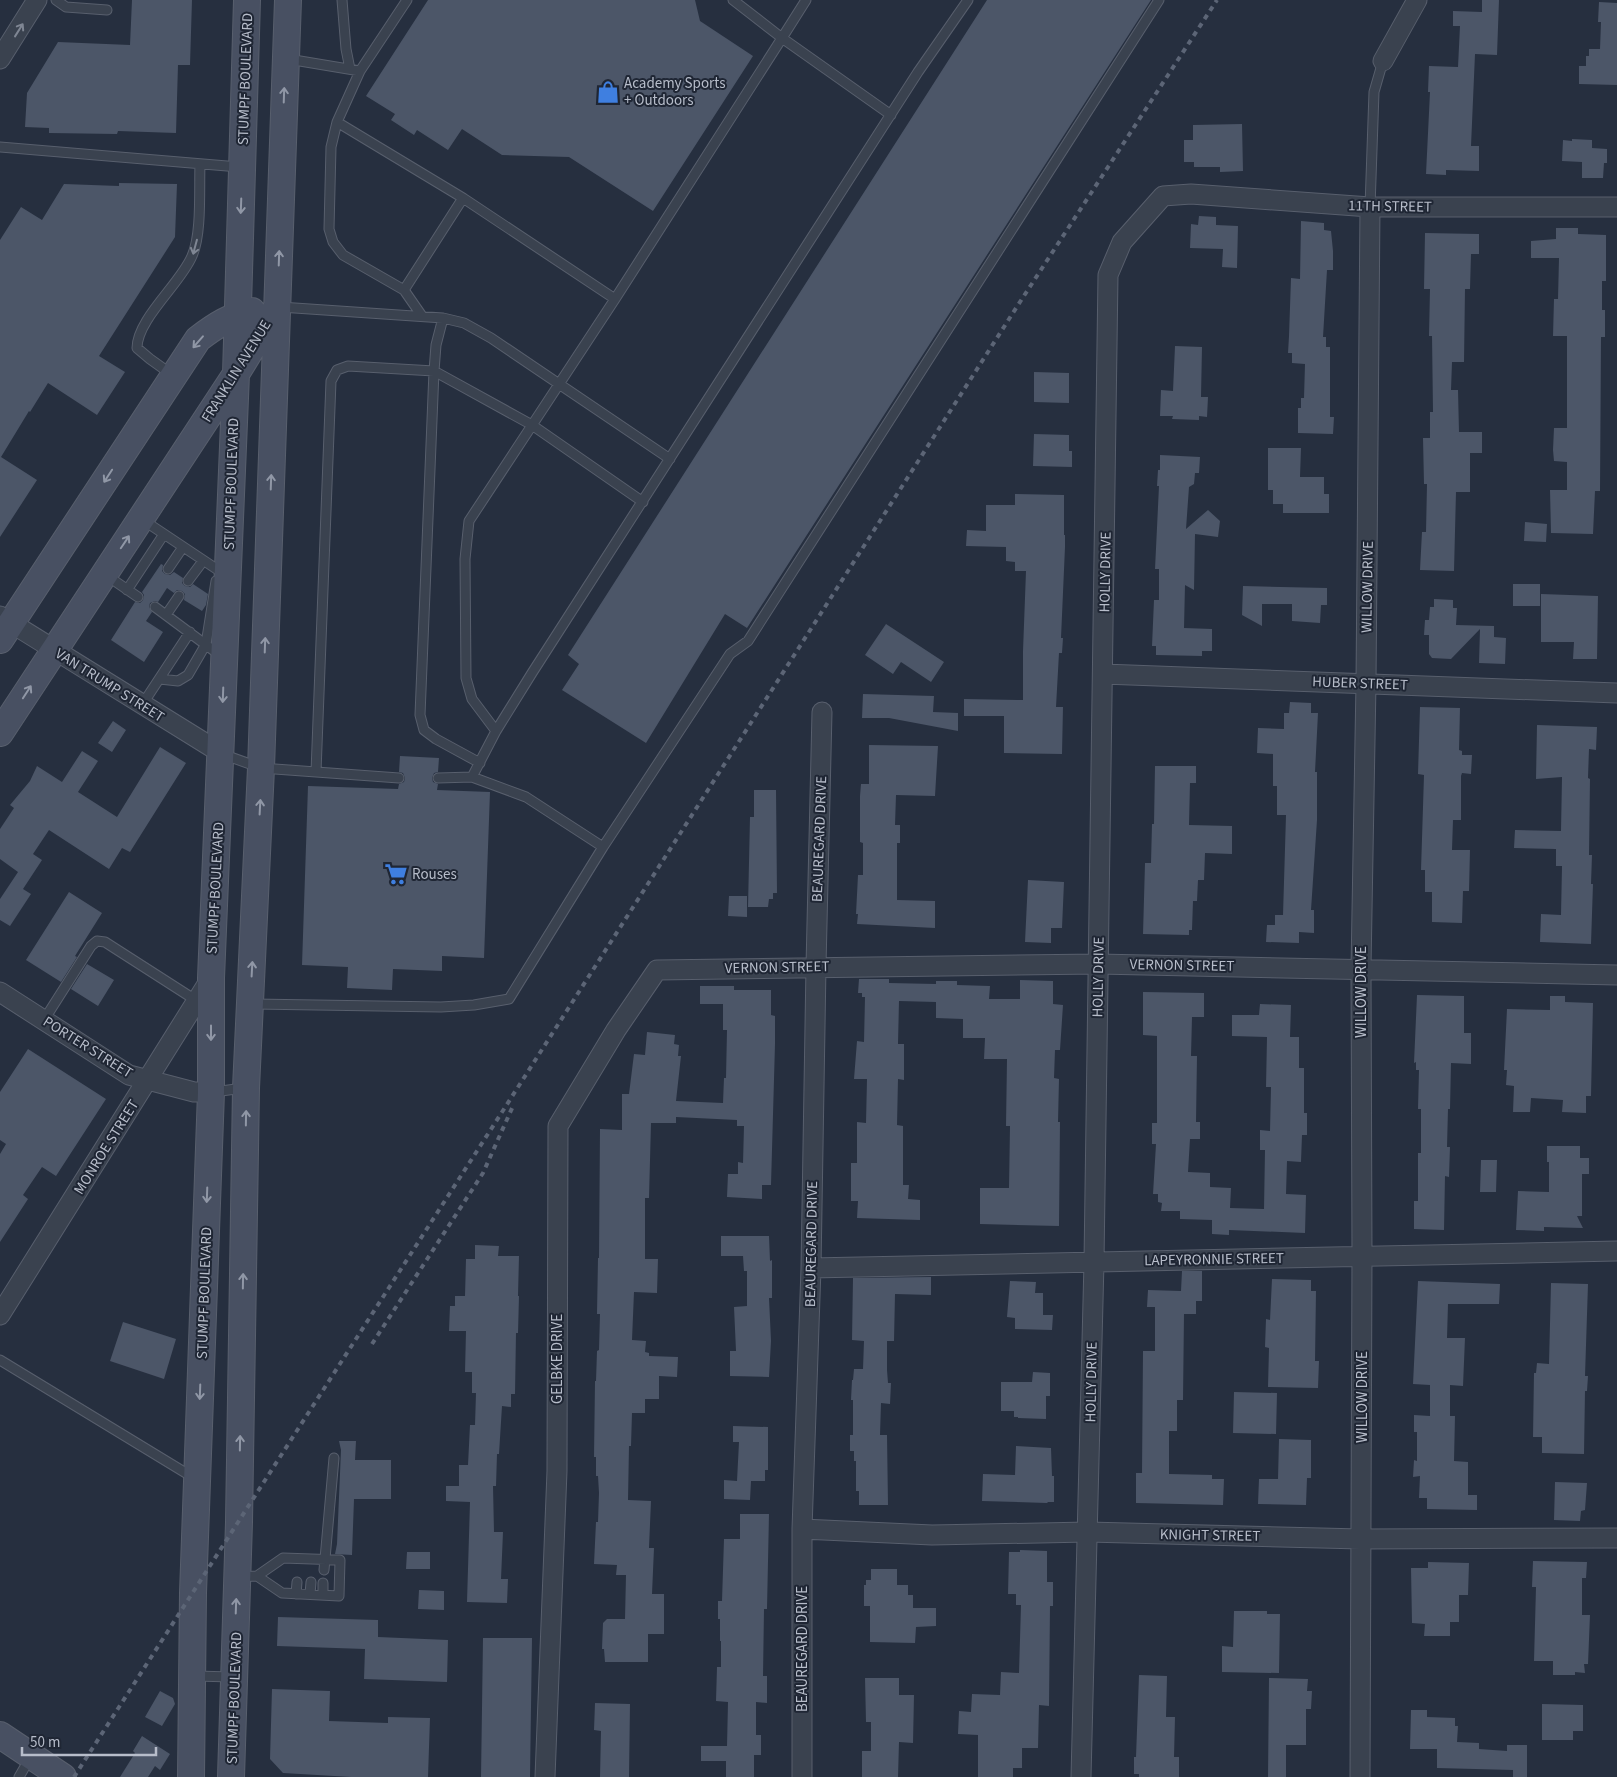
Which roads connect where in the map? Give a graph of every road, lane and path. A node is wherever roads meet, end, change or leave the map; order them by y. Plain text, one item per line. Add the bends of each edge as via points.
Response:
1 (37, 0) edge
2 (56, 0) edge
3 (247, 0) edge
4 (288, 0) edge
5 (342, 0) edge
6 (407, 0) edge
7 (806, 0) edge
8 (968, 0) edge
9 (1159, 0) edge
10 (1417, 0) edge
11 (738, 1) edge
12 (107, 10) dead end
13 (782, 38) junction
14 (0, 59) edge
15 (286, 59) junction
16 (1383, 61) joint
17 (350, 69) junction
18 (360, 70) junction
19 (891, 115) junction
20 (337, 122) junction
21 (0, 147) edge
22 (200, 164) junction
23 (242, 167) junction
24 (1163, 196) joint
25 (463, 198) junction
26 (1370, 207) junction
27 (1617, 207) edge
28 (404, 290) junction
29 (615, 298) junction
30 (277, 306) junction
31 (238, 314) junction
32 (422, 316) junction
33 (443, 318) junction
34 (434, 371) junction
35 (236, 374) junction
36 (174, 376) junction
37 (558, 384) junction
38 (532, 425) junction
39 (670, 459) junction
40 (643, 502) junction
41 (140, 519) junction
42 (164, 534) junction
43 (183, 547) junction
44 (203, 561) junction
45 (168, 569) dead end
46 (104, 574) junction
47 (223, 574) junction
48 (188, 581) dead end
49 (127, 590) junction
50 (178, 596) dead end
51 (138, 597) dead end
52 (155, 608) dead end
53 (166, 615) junction
54 (4, 626) edge
55 (190, 632) junction
56 (54, 650) junction
57 (215, 651) junction
58 (1103, 674) junction
59 (160, 679) junction
60 (1366, 683) junction
61 (1617, 693) edge
62 (142, 705) junction
63 (822, 712) dead end
64 (496, 731) junction
65 (0, 733) edge
66 (221, 753) junction
67 (480, 763) junction
68 (261, 768) junction
69 (316, 772) junction
70 (472, 777) junction
71 (399, 778) dead end
72 (438, 778) dead end
73 (603, 847) junction
74 (1098, 964) junction
75 (816, 966) junction
76 (1361, 968) junction
77 (657, 970) joint
78 (1617, 975) edge
79 (211, 978) junction
80 (0, 992) edge
81 (197, 1001) junction
82 (250, 1004) junction
83 (44, 1020) junction
84 (147, 1080) junction
85 (246, 1088) junction
86 (212, 1092) junction
87 (1617, 1251) edge
88 (1362, 1255) junction
89 (1094, 1262) junction
90 (811, 1268) junction
91 (0, 1315) edge
92 (0, 1360) edge
93 (334, 1458) dead end
94 (196, 1479) junction
95 (802, 1529) junction
96 (1088, 1532) junction
97 (1617, 1538) edge
98 (1361, 1539) junction
99 (283, 1558) junction
100 (297, 1559) junction
101 (311, 1560) junction
102 (324, 1560) junction
103 (282, 1569) dead end
104 (296, 1570) dead end
105 (311, 1570) dead end
106 (324, 1570) dead end
107 (247, 1577) junction
108 (282, 1582) dead end
109 (296, 1582) dead end
110 (310, 1582) dead end
111 (324, 1583) dead end
112 (282, 1593) junction
113 (296, 1594) junction
114 (310, 1594) junction
115 (323, 1595) junction
116 (192, 1676) junction
117 (234, 1677) junction
118 (0, 1735) edge
119 (25, 1766) edge
120 (63, 1777) edge
121 (191, 1777) edge
122 (231, 1777) edge
123 (545, 1777) edge
124 (802, 1777) edge
125 (1081, 1777) edge
126 (1360, 1777) edge

14 -> 1 street
2 - 12 lane via 66,7
3 - 23 main road, STUMPF BOULEVARD
4 - 15 main road, STUMPF BOULEVARD
5 - 17 lane
6 - 18 lane
7 - 13 lane
8 - 19 lane
9 - 73 lane via 748,641 730,654
10 - 16 street
11 - 13 lane
13 - 19 lane
13 - 29 lane
15 - 17 lane
30 -> 15 main road, STUMPF BOULEVARD
16 - 26 lane via 1374,92
17 - 18 lane
18 - 20 lane
19 - 39 lane
20 - 25 lane
20 - 28 lane via 331,148 329,229 332,242 343,255
21 - 22 lane
22 - 23 lane
22 -> 36 lane via 197,237 192,257 137,340 137,348
23 -> 31 main road, STUMPF BOULEVARD
24 - 26 street, 11TH STREET via 1191,194
24 - 58 street, HOLLY DRIVE via 1122,242 1108,275
25 - 28 lane
25 - 29 lane
26 - 27 street, 11TH STREET
26 - 60 street, WILLOW DRIVE
28 - 32 lane
29 - 37 lane
30 - 31 main road, FRANKLIN AVENUE
30 - 32 lane
30 - 35 main road, FRANKLIN AVENUE
68 -> 30 main road, STUMPF BOULEVARD
31 - 35 main road, STUMPF BOULEVARD
31 -> 36 main road, FRANKLIN AVENUE via 218,323 198,339
32 - 33 lane
33 - 34 lane
33 - 37 lane via 464,323 491,338
34 - 38 lane
34 - 67 lane via 420,715 424,730
34 - 69 lane via 348,366 337,370 331,381
35 - 41 main road, FRANKLIN AVENUE
35 - 47 main road, STUMPF BOULEVARD
36 -> 54 main road, FRANKLIN AVENUE
37 - 38 lane
37 - 39 lane
38 - 40 lane
38 - 64 lane via 469,521 465,559 466,678 472,699
39 - 40 lane
40 - 64 lane
41 - 42 lane
46 -> 41 main road, FRANKLIN AVENUE
42 - 43 lane
42 - 49 lane
43 - 44 lane
43 - 45 lane
44 - 47 lane
44 - 48 lane
46 - 49 lane
46 - 56 main road, FRANKLIN AVENUE
47 - 57 main road, STUMPF BOULEVARD
49 - 51 lane
50 - 53 lane
52 - 53 lane
53 - 55 lane
54 - 56 street, VAN TRUMP STREET
55 - 57 lane
55 - 59 lane
56 - 62 street, VAN TRUMP STREET
65 -> 56 main road, FRANKLIN AVENUE
57 - 59 lane via 178,681
57 -> 66 main road, STUMPF BOULEVARD
58 - 60 street, HUBER STREET
58 - 74 street, HOLLY DRIVE
59 - 62 lane
60 - 61 street, HUBER STREET
60 - 76 street, WILLOW DRIVE
62 - 66 street, VAN TRUMP STREET
63 - 75 street, BEAUREGARD DRIVE
64 - 67 lane
66 - 68 lane
66 - 79 main road, STUMPF BOULEVARD
67 - 70 lane
68 - 69 lane
82 -> 68 main road, STUMPF BOULEVARD
69 - 71 lane
70 - 72 lane
70 - 73 lane via 526,797
73 - 82 lane via 509,999 441,1007
74 - 75 street, VERNON STREET
74 - 76 street, VERNON STREET
74 - 89 street, HOLLY DRIVE
75 - 77 street, VERNON STREET
75 - 90 street, BEAUREGARD DRIVE
76 - 78 street, VERNON STREET
76 - 88 street, WILLOW DRIVE
77 - 123 street, GELBKE DRIVE via 558,1126 557,1471
79 - 81 street, MONROE STREET
79 -> 86 main road, STUMPF BOULEVARD
80 - 83 street, PORTER STREET
81 - 83 lane via 105,942 97,941
81 - 84 street, MONROE STREET
82 - 85 main road, STUMPF BOULEVARD
83 - 84 street, PORTER STREET via 129,1075
84 - 86 street, PORTER STREET via 194,1092
84 - 91 street, MONROE STREET
85 - 86 lane
107 -> 85 main road, STUMPF BOULEVARD
86 -> 94 main road, STUMPF BOULEVARD
87 - 88 street, LAPEYRONNIE STREET
88 - 89 street, LAPEYRONNIE STREET
88 - 98 street, WILLOW DRIVE
89 - 90 street, LAPEYRONNIE STREET
89 - 96 street, HOLLY DRIVE
90 - 95 street, BEAUREGARD DRIVE
92 - 94 lane
93 - 102 lane
94 - 116 main road, STUMPF BOULEVARD
95 - 96 street, KNIGHT STREET via 932,1535
95 - 124 street, BEAUREGARD DRIVE
96 - 98 street, KNIGHT STREET
96 - 125 street, HOLLY DRIVE
97 - 98 street, KNIGHT STREET
98 - 126 street, WILLOW DRIVE
99 - 100 lane
99 - 103 lane
99 - 107 lane
100 - 101 lane
100 - 104 lane
101 - 102 lane
101 - 105 lane
102 - 106 lane
102 - 115 lane via 340,1560 339,1596
107 - 112 lane
117 -> 107 main road, STUMPF BOULEVARD
108 - 112 lane
109 - 113 lane
110 - 114 lane
111 - 115 lane
112 - 113 lane
113 - 114 lane
114 - 115 lane
116 - 117 lane
116 - 121 main road, STUMPF BOULEVARD
117 - 122 main road, STUMPF BOULEVARD
118 - 119 main road
119 - 120 main road

